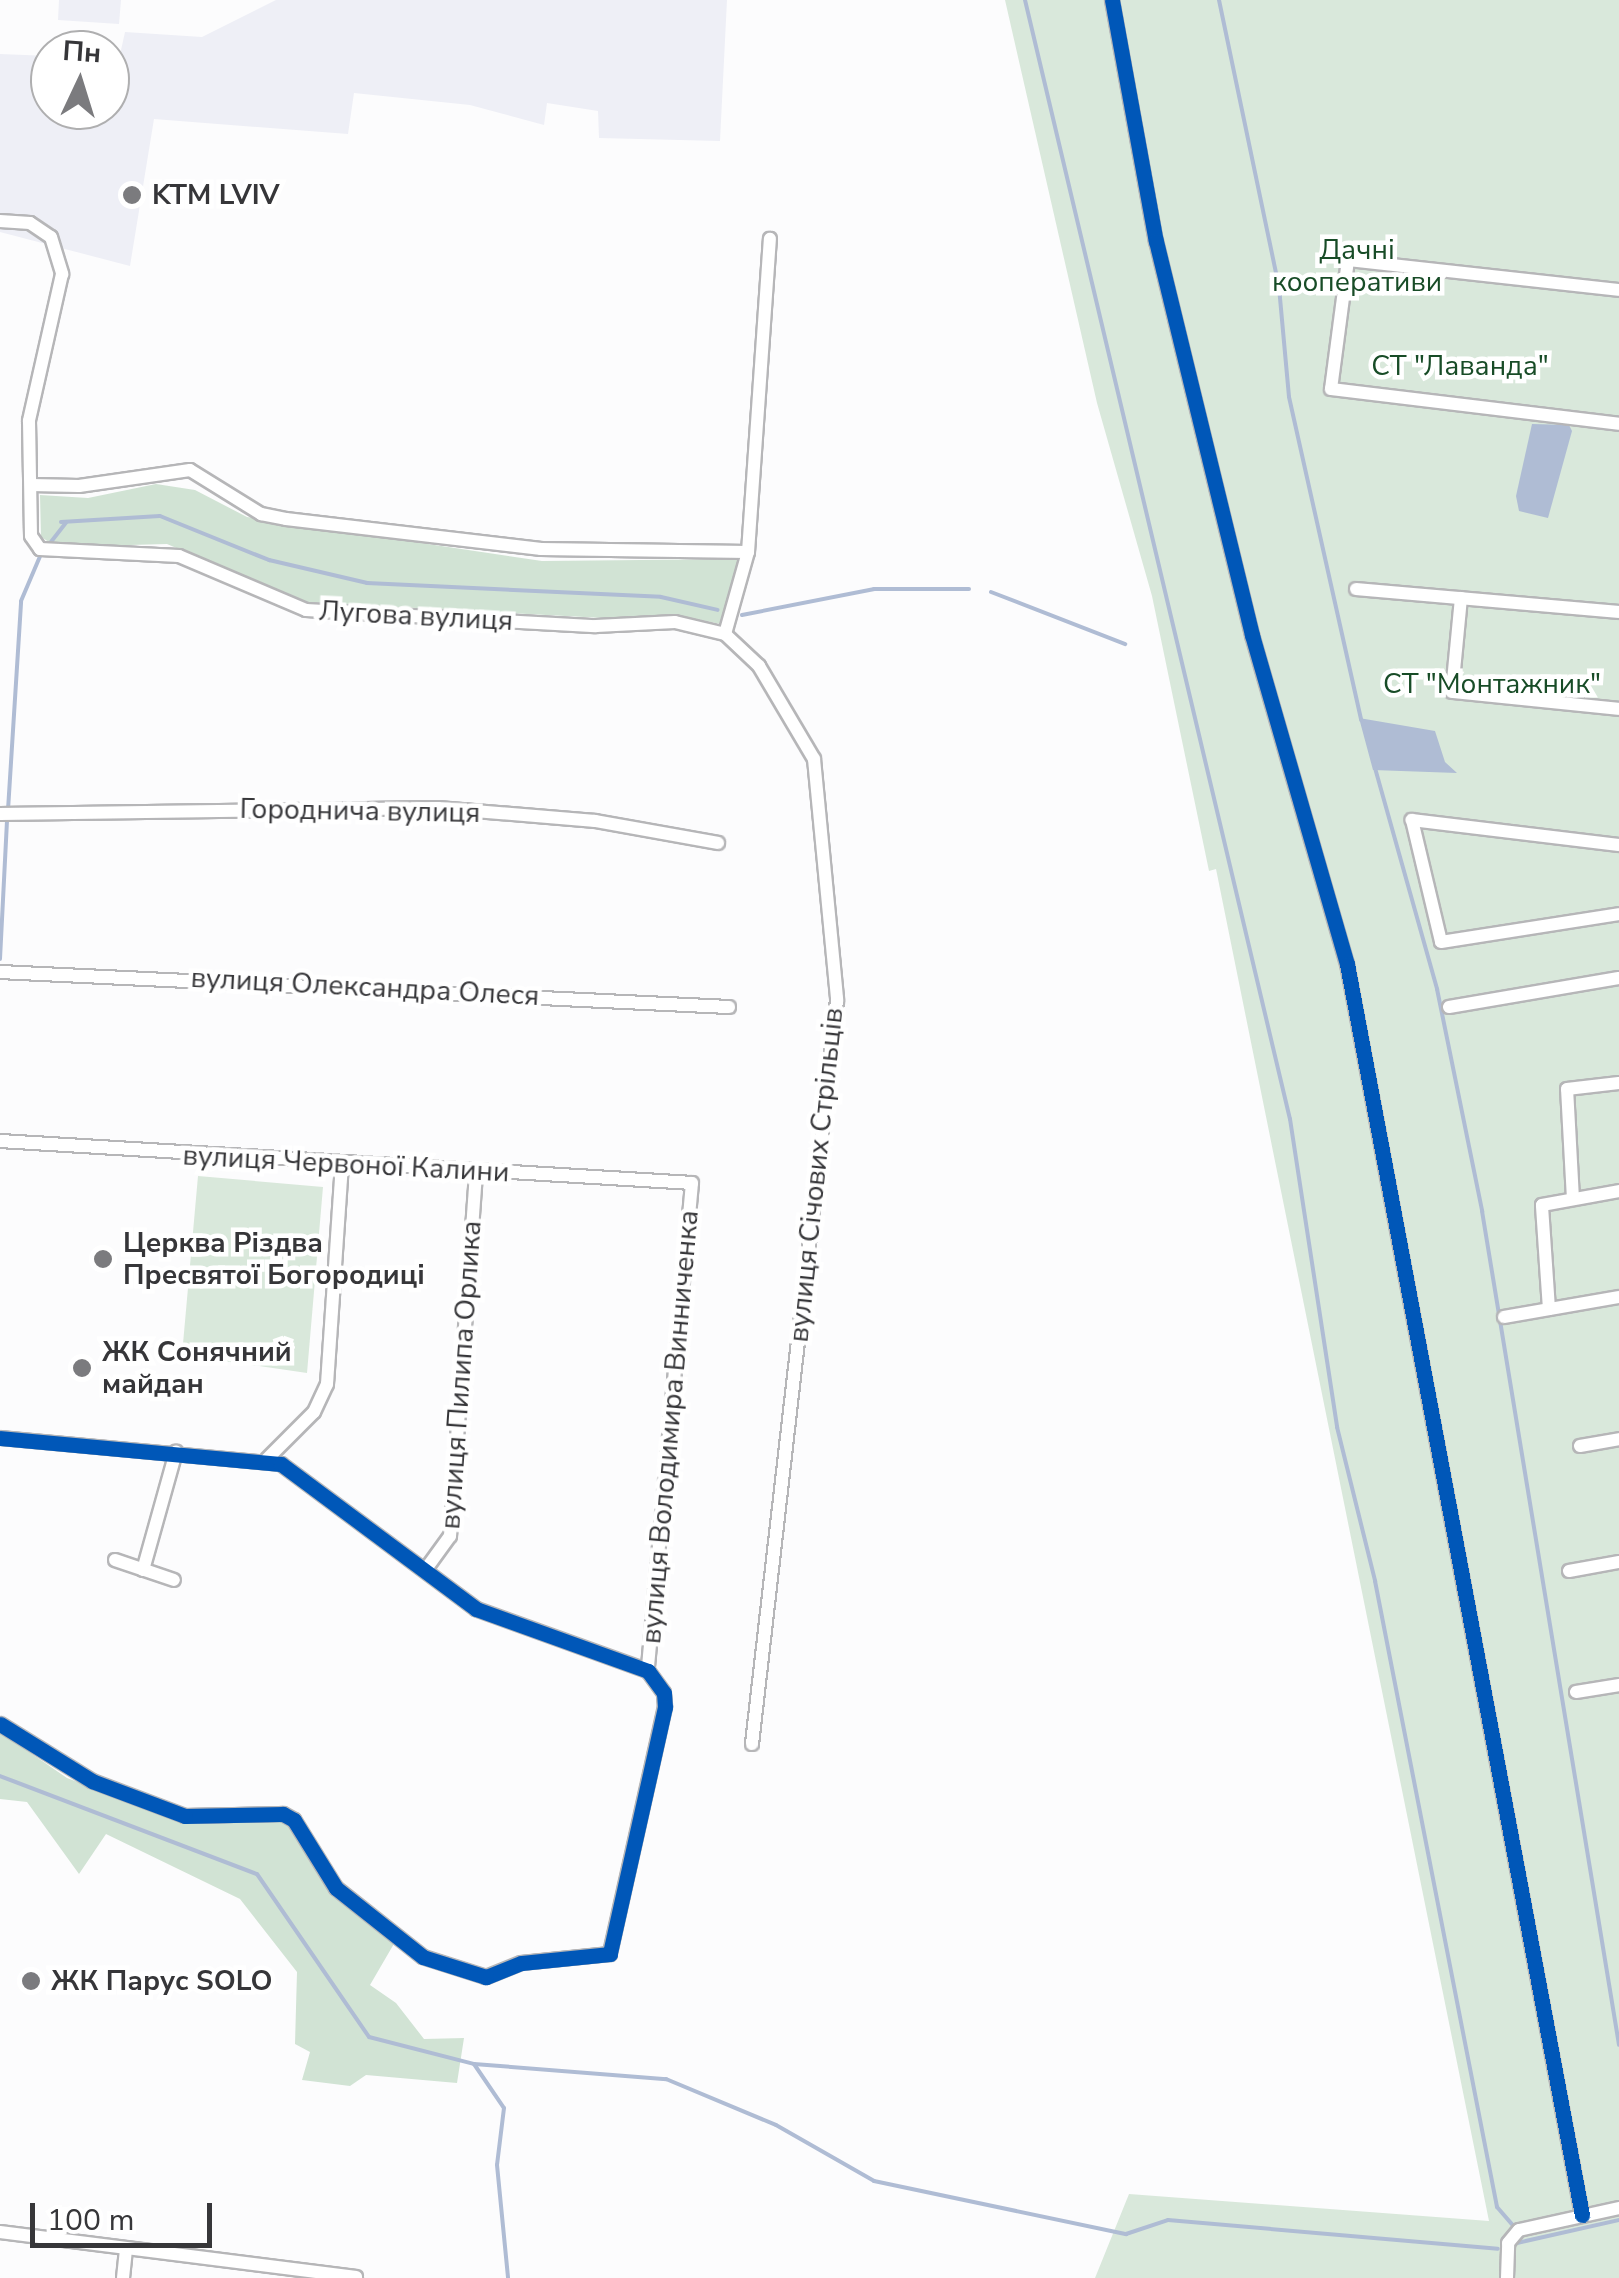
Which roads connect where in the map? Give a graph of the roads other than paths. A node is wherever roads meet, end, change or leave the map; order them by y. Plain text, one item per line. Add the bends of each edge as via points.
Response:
1 (1112, 0) edge
2 (0, 221) edge
3 (770, 239) dead end
4 (1619, 290) edge
5 (1619, 424) edge
6 (31, 485) junction
7 (748, 552) junction
8 (1356, 589) dead end
9 (1461, 598) junction
10 (1619, 612) edge
11 (725, 634) junction
12 (1619, 709) edge
13 (4, 814) edge
14 (718, 843) dead end
15 (1619, 846) edge
16 (1619, 914) edge
17 (0, 972) edge
18 (1619, 978) edge
19 (1449, 1006) dead end
20 (729, 1007) dead end
21 (1619, 1082) edge
22 (0, 1141) edge
23 (342, 1165) junction
24 (476, 1172) junction
25 (692, 1183) joint
26 (1619, 1192) edge
27 (1572, 1199) junction
28 (1619, 1297) edge
29 (1549, 1309) junction
30 (1504, 1316) dead end
31 (0, 1438) edge
32 (1619, 1439) edge
33 (1580, 1446) dead end
34 (176, 1452) junction
35 (268, 1459) junction
36 (115, 1560) dead end
37 (1619, 1562) edge
38 (426, 1568) junction
39 (143, 1570) junction
40 (1570, 1571) dead end
41 (174, 1580) dead end
42 (648, 1671) junction
43 (1619, 1684) edge
44 (1576, 1692) dead end
45 (0, 1724) edge
46 (752, 1744) dead end
47 (1619, 2208) edge
48 (1582, 2215) junction
49 (0, 2232) edge
50 (126, 2250) junction
51 (356, 2276) edge
52 (122, 2278) edge
53 (1507, 2278) edge

1 - 48 street via 1156,241 1238,579 1347,964
2 - 6 street, Лугова вулиця via 30,223 51,237 62,274 34,381
3 - 7 street
4 - 5 street via 1348,260 1331,388
6 - 7 street via 78,486 190,470 261,514 286,519 541,548
6 - 11 street, Лугова вулиця via 30,536 40,549 178,556 306,610 596,626 674,622
7 - 11 street
8 - 9 street
9 - 10 street
9 - 12 street via 1452,692
11 - 46 street, вулиця Січових Стрільців via 759,666 814,758 836,1000
13 - 14 street, Городнича вулиця via 438,808 595,821
15 - 16 street via 1412,820 1441,942
17 - 20 street, вулиця Олександра Олеся
18 - 19 street
21 - 27 street via 1567,1089
22 - 23 street, вулиця Червоної Калини
23 - 24 street, вулиця Червоної Калини
23 - 35 street via 327,1384 314,1412
24 - 25 street, вулиця Червоної Калини
24 - 38 street, вулиця Пилипа Орлика via 450,1536
25 - 42 street, вулиця Володимира Винниченка
26 - 27 street
27 - 29 street via 1542,1204
28 - 29 street
29 - 30 street
31 - 34 street
32 - 33 street
34 - 35 street
34 - 39 street
35 - 38 street via 293,1470
36 - 39 street
37 - 40 street
38 - 42 street via 476,1608
39 - 41 street
42 - 45 street via 664,1693 664,1707 610,1954 522,1963 486,1977 423,1957 336,1888 294,1820 283,1814 184,1816 92,1781
43 - 44 street
47 - 48 street
48 - 53 street via 1519,2230 1508,2243
49 - 50 street
50 - 51 street
50 - 52 street

